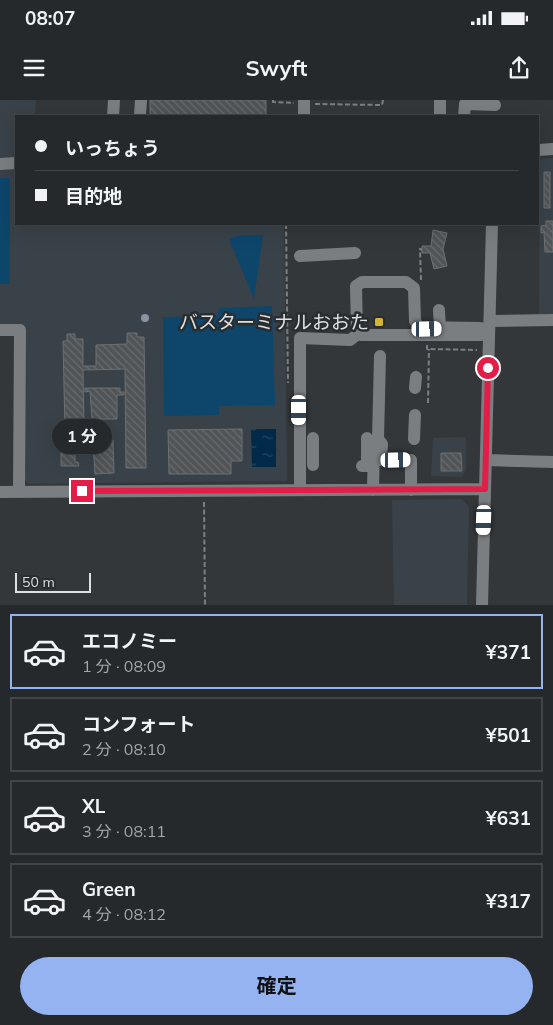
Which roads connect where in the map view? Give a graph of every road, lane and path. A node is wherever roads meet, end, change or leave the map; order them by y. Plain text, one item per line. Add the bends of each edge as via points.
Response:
1 (114, 100) edge
2 (141, 100) edge
3 (273, 100) edge
4 (312, 100) edge
5 (382, 100) edge
6 (440, 100) edge
7 (465, 107) edge
8 (495, 107) edge
9 (301, 109) edge
10 (112, 115) edge
11 (140, 115) edge
12 (440, 115) edge
13 (553, 149) edge
14 (539, 150) edge
15 (15, 163) edge
16 (0, 164) edge
17 (286, 225) edge
18 (492, 225) edge
19 (422, 250) dead end
20 (355, 253) dead end
21 (300, 256) dead end
22 (421, 286) dead end
23 (440, 310) dead end
24 (553, 320) edge
25 (489, 326) junction
26 (440, 329) junction
27 (0, 330) edge
28 (358, 334) junction
29 (427, 345) dead end
30 (477, 350) dead end
31 (380, 356) dead end
32 (288, 392) dead end
33 (415, 415) dead end
34 (314, 438) dead end
35 (372, 438) junction
36 (414, 439) dead end
37 (486, 460) junction
38 (553, 462) edge
39 (313, 466) dead end
40 (362, 466) dead end
41 (300, 489) junction
42 (485, 489) junction
43 (373, 490) junction
44 (411, 490) junction
45 (0, 492) edge
46 (19, 492) junction
47 (203, 498) dead end
48 (205, 605) edge
49 (482, 605) edge

1 - 10 street
2 - 11 street
3 - 9 path via 295,103
4 - 5 path via 312,104 382,105
6 - 12 street
7 - 8 street
13 - 14 street
15 - 16 street
17 - 32 path
18 - 25 street
19 - 22 path
20 - 21 street
23 - 26 street
24 - 25 street
25 - 26 street
25 - 28 street via 477,335
25 - 37 street
26 - 28 street via 423,329 416,325 414,288 408,282 362,282 356,286
27 - 46 street via 20,330
28 - 41 street via 350,340 300,338
29 - 30 path via 427,350
31 - 35 street
33 - 36 street
34 - 39 street
35 - 40 street via 367,466
35 - 43 street
35 - 44 street via 382,444 381,460 411,460
37 - 38 street
37 - 42 street
41 - 43 street
41 - 46 street
42 - 44 street
42 - 49 street
43 - 44 street
45 - 46 street
47 - 48 path

